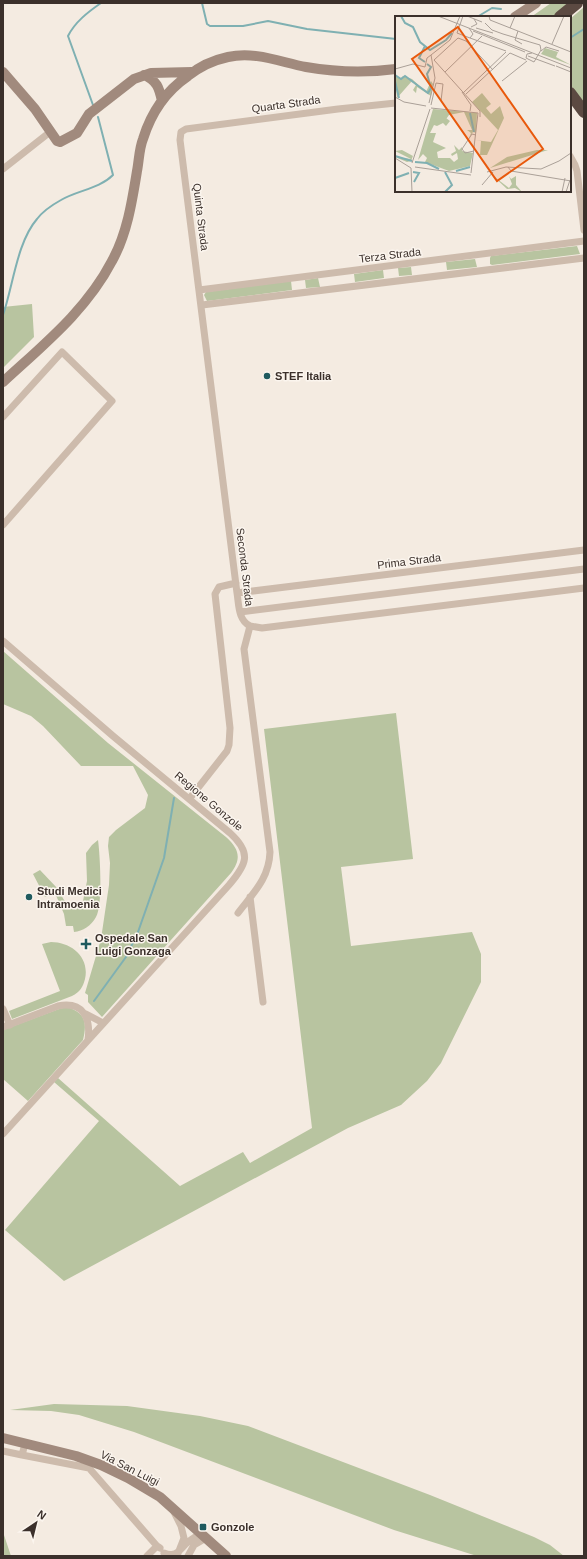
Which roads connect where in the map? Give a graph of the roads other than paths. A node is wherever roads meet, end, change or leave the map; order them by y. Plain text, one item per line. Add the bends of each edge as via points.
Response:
1 (536, 3) edge
2 (577, 3) edge
3 (516, 16) edge
4 (561, 16) edge
5 (395, 69) edge
6 (3, 72) edge
7 (192, 72) junction
8 (144, 75) junction
9 (571, 94) edge
10 (162, 101) junction
11 (395, 102) edge
12 (584, 112) edge
13 (50, 132) junction
14 (181, 132) joint
15 (571, 158) edge
16 (3, 169) edge
17 (584, 230) edge
18 (584, 241) edge
19 (584, 258) edge
20 (199, 290) junction
21 (202, 305) junction
22 (3, 382) edge
23 (3, 417) edge
24 (3, 525) edge
25 (584, 550) edge
26 (584, 569) edge
27 (236, 582) junction
28 (584, 588) edge
29 (237, 593) junction
30 (240, 612) junction
31 (250, 626) junction
32 (3, 641) edge
33 (190, 798) junction
34 (250, 897) junction
35 (238, 913) dead end
36 (263, 1002) dead end
37 (3, 1009) edge
38 (83, 1012) junction
39 (103, 1023) junction
40 (6, 1026) edge
41 (88, 1040) junction
42 (3, 1134) edge
43 (3, 1438) edge
44 (25, 1444) junction
45 (3, 1451) edge
46 (22, 1455) junction
47 (172, 1507) junction
48 (204, 1536) junction
49 (158, 1546) junction
50 (166, 1554) edge
51 (177, 1555) edge
52 (147, 1556) edge
53 (188, 1556) edge
54 (226, 1556) edge

1 - 3 street
2 - 4 highway
5 - 7 street via 347,71 307,67 243,55 212,62
6 - 13 street via 35,108
7 - 8 street
7 - 10 street
8 - 10 street via 152,78 158,85
8 - 13 street via 134,79 89,114 77,133 60,142
9 - 12 highway
10 - 22 street via 142,140 123,236 107,270 85,304 73,317
11 - 14 street, Quarta Strada via 186,129
13 - 16 street
14 - 20 street, Quinta Strada
15 - 17 street via 576,165
18 - 20 street, Terza Strada
19 - 21 street
20 - 21 street, Quinta Strada
21 - 27 street, Seconda Strada
23 - 24 street via 62,352 112,401
25 - 29 street, Prima Strada
26 - 30 street
27 - 29 street, Seconda Strada
27 - 33 street via 219,587 215,594 230,728 229,745 224,756
28 - 31 street via 262,628
29 - 30 street, Seconda Strada
30 - 31 street, Seconda Strada via 243,621
31 - 34 street via 244,649 270,862 267,872
32 - 33 street, Regione Gonzole via 113,736
33 - 39 street, Regione Gonzole via 242,845 245,860 229,885
34 - 35 street
34 - 36 street
37 - 40 street
38 - 39 street
38 - 40 street via 76,1006 67,1004
38 - 41 street via 88,1022
39 - 41 street, Regione Gonzole
41 - 42 street, Regione Gonzole
43 - 44 street, Via San Luigi
44 - 46 street
44 - 47 street, Via San Luigi via 102,1465 153,1493
45 - 46 street
46 - 49 street via 89,1468
47 - 48 street, Via San Luigi
47 - 51 street via 184,1538
48 - 51 street via 189,1542
48 - 53 street via 194,1545
48 - 54 street, Via San Luigi
49 - 50 street
49 - 52 street
50 - 51 street

